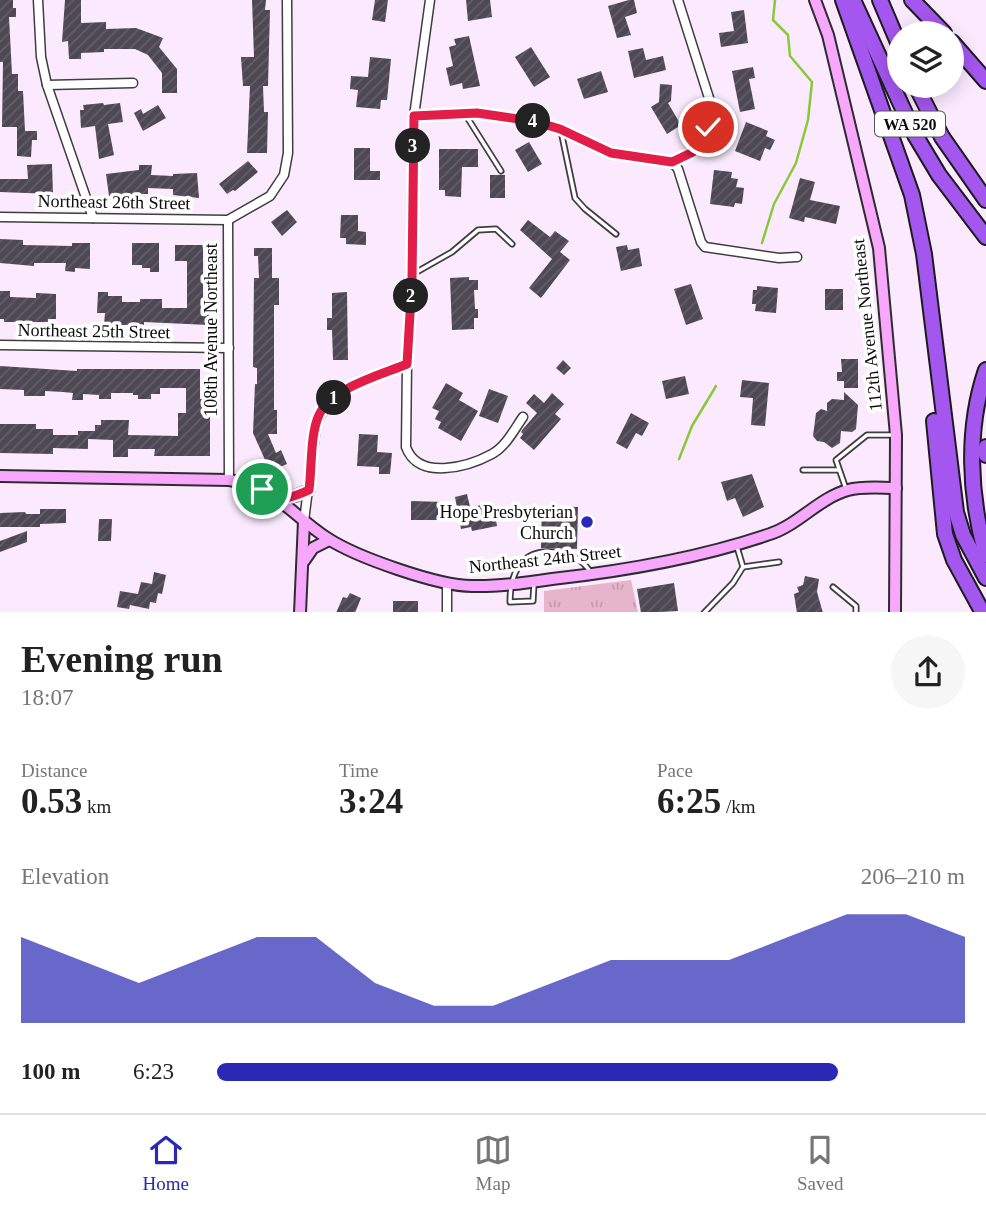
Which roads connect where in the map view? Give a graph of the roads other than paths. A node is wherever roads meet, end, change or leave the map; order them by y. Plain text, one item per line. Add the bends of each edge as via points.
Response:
1 (38, 0) edge
2 (287, 0) edge
3 (430, 0) edge
4 (678, 0) edge
5 (815, 0) edge
6 (843, 0) edge
7 (853, 0) edge
8 (880, 0) edge
9 (912, 0) edge
10 (889, 21) edge
11 (932, 21) edge
12 (964, 53) edge
13 (964, 55) edge
14 (986, 72) edge
15 (986, 81) edge
16 (132, 83) dead end
17 (47, 85) junction
18 (922, 98) edge
19 (465, 113) junction
20 (414, 116) junction
21 (560, 129) junction
22 (672, 162) junction
23 (501, 171) dead end
24 (986, 200) edge
25 (0, 217) edge
26 (93, 218) junction
27 (228, 219) junction
28 (616, 234) dead end
29 (986, 237) edge
30 (512, 244) dead end
31 (797, 257) dead end
32 (412, 274) junction
33 (928, 290) junction
34 (0, 345) edge
35 (229, 348) junction
36 (407, 364) junction
37 (986, 370) edge
38 (523, 417) dead end
39 (896, 435) junction
40 (986, 447) edge
41 (986, 456) edge
42 (803, 470) dead end
43 (838, 470) junction
44 (0, 476) edge
45 (229, 480) junction
46 (896, 488) junction
47 (309, 490) junction
48 (846, 490) junction
49 (278, 498) junction
50 (304, 521) junction
51 (329, 540) junction
52 (737, 545) junction
53 (982, 560) edge
54 (779, 562) dead end
55 (301, 566) junction
56 (743, 567) junction
57 (592, 575) junction
58 (986, 578) edge
59 (534, 582) junction
60 (510, 584) junction
61 (447, 585) junction
62 (832, 587) dead end
63 (300, 612) edge
64 (447, 612) edge
65 (704, 612) edge
66 (856, 612) edge
67 (895, 612) edge
68 (983, 612) edge

1 - 17 street
2 - 27 street, 108th Avenue Northeast via 288,153 284,175 270,196
3 - 20 street
4 - 22 street via 711,112 703,141
5 - 39 main road, 112th Avenue Northeast via 828,34 879,248
6 - 33 highway via 912,195
7 - 29 highway, WA 520 via 915,135
8 - 10 highway
9 - 11 highway
12 - 14 highway
13 - 15 highway
16 - 17 street
17 - 26 street
18 - 24 highway, WA 520 via 942,137
19 - 20 street
19 - 21 street
19 - 23 lane
20 - 32 street
21 - 22 street via 611,153
21 - 28 lane via 575,198
22 - 31 street via 705,247
25 - 26 street, Northeast 26th Street
26 - 27 street, Northeast 26th Street
27 - 35 street, 108th Avenue Northeast
30 - 32 lane via 496,229 478,230 452,252
32 - 36 street
33 - 53 highway via 956,512 963,535
33 - 68 highway via 945,534
34 - 35 street, Northeast 25th Street
35 - 45 street, 108th Avenue Northeast
36 - 38 street via 405,447 415,461 441,470 492,454 505,444
36 - 47 street via 345,390 327,403 316,426
37 - 53 highway via 975,420 972,466
39 - 43 lane via 867,435 836,460
39 - 46 main road, 112th Avenue Northeast
40 - 41 highway
42 - 43 lane
43 - 48 lane
44 - 45 main road, Northeast 24th Street
45 - 49 main road, Northeast 24th Street via 248,483
46 - 48 main road, Northeast 24th Street
46 - 67 main road, 112th Avenue Northeast
47 - 49 main road
47 - 50 street
48 - 52 main road, Northeast 24th Street via 774,533
49 - 50 main road, Northeast 24th Street
50 - 51 main road, Northeast 24th Street
50 - 55 main road
51 - 55 main road via 313,548
51 - 61 main road, Northeast 24th Street
52 - 56 lane
52 - 57 main road, Northeast 24th Street
53 - 58 highway
54 - 56 lane
55 - 63 main road
56 - 65 lane
57 - 59 main road, Northeast 24th Street
57 - 60 lane via 579,559 547,552 525,559
59 - 60 main road, Northeast 24th Street
59 - 60 lane via 533,601 510,602
60 - 61 main road, Northeast 24th Street
61 - 64 street
62 - 66 lane via 856,606

